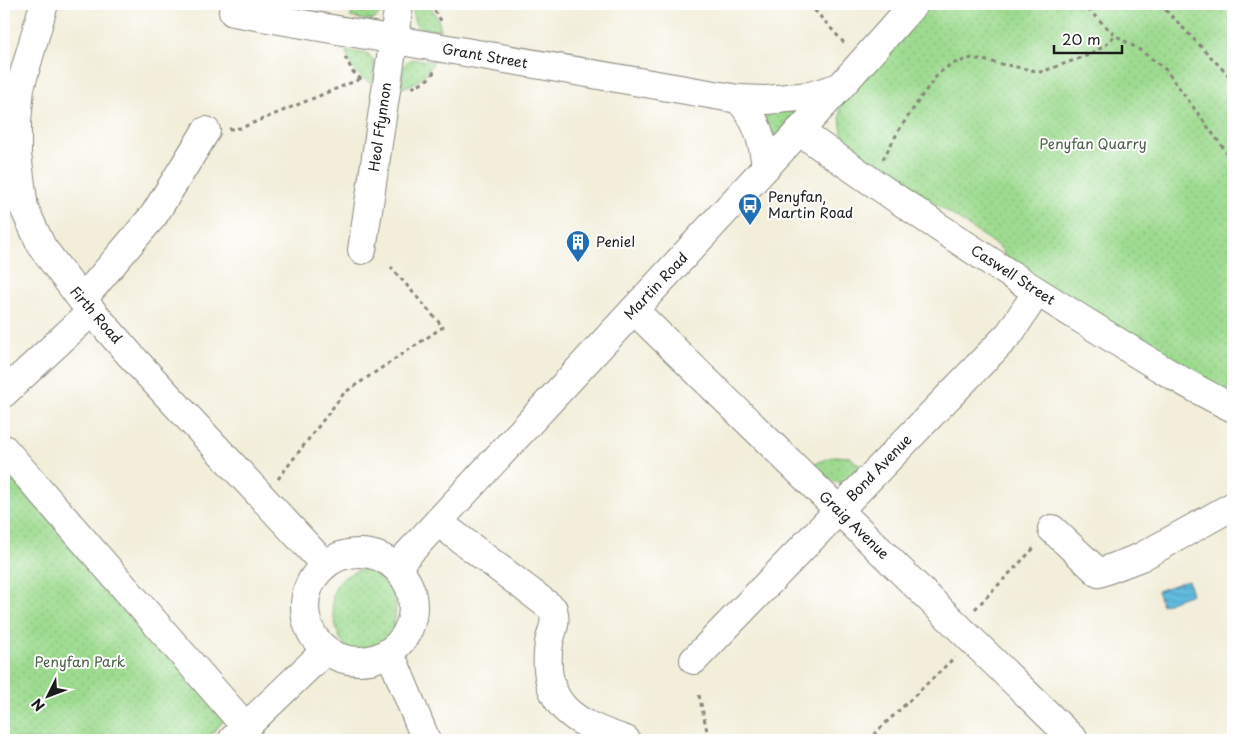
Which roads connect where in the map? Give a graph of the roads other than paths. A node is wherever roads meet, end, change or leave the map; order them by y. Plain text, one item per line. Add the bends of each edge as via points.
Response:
1 (44, 4) edge
2 (399, 4) edge
3 (914, 4) edge
4 (234, 8) edge
5 (394, 40) junction
6 (840, 87) junction
7 (738, 99) junction
8 (206, 131) road end
9 (799, 131) junction
10 (766, 167) junction
11 (14, 210) edge
12 (362, 250) dead end
13 (1037, 292) junction
14 (87, 305) junction
15 (634, 310) junction
16 (4, 393) edge
17 (1233, 408) edge
18 (4, 449) edge
19 (1233, 506) edge
20 (838, 510) junction
21 (438, 522) junction
22 (1052, 529) road end
23 (324, 565) junction
24 (396, 566) junction
25 (326, 650) junction
26 (388, 653) junction
27 (694, 660) dead end
28 (242, 734) edge
29 (426, 740) edge
30 (626, 740) edge
31 (1074, 740) edge

1 - 11 street, Firth Road via 20,88
2 - 5 street, Heol Ffynnon
3 - 6 street, Martin Road
4 - 5 street, Grant Street
5 - 7 street, Grant Street
5 - 12 street, Heol Ffynnon
6 - 7 street, Grant Street via 810,96
6 - 9 street, Martin Road
7 - 10 street via 756,125 764,145
8 - 14 street via 154,215
9 - 10 street, Martin Road
9 - 13 street, Caswell Street
10 - 15 street, Martin Road
11 - 14 street, Firth Road
13 - 17 street, Caswell Street via 1187,385
13 - 20 street, Bond Avenue via 1010,333
14 - 16 street
14 - 23 street, Firth Road
15 - 20 street, Graig Avenue
15 - 21 street, Martin Road
18 - 28 street
19 - 22 street via 1141,557 1099,573
20 - 27 street, Bond Avenue
20 - 31 street, Graig Avenue
21 - 24 street, Martin Road
21 - 30 street via 553,609 556,620 550,643 548,675 557,699 572,717
23 - 24 street via 347,553 365,552
23 - 25 street via 308,587 304,604 306,621 314,638
24 - 26 street via 407,580 414,612 410,628
25 - 26 street via 357,662 373,660
25 - 28 street
26 - 29 street

